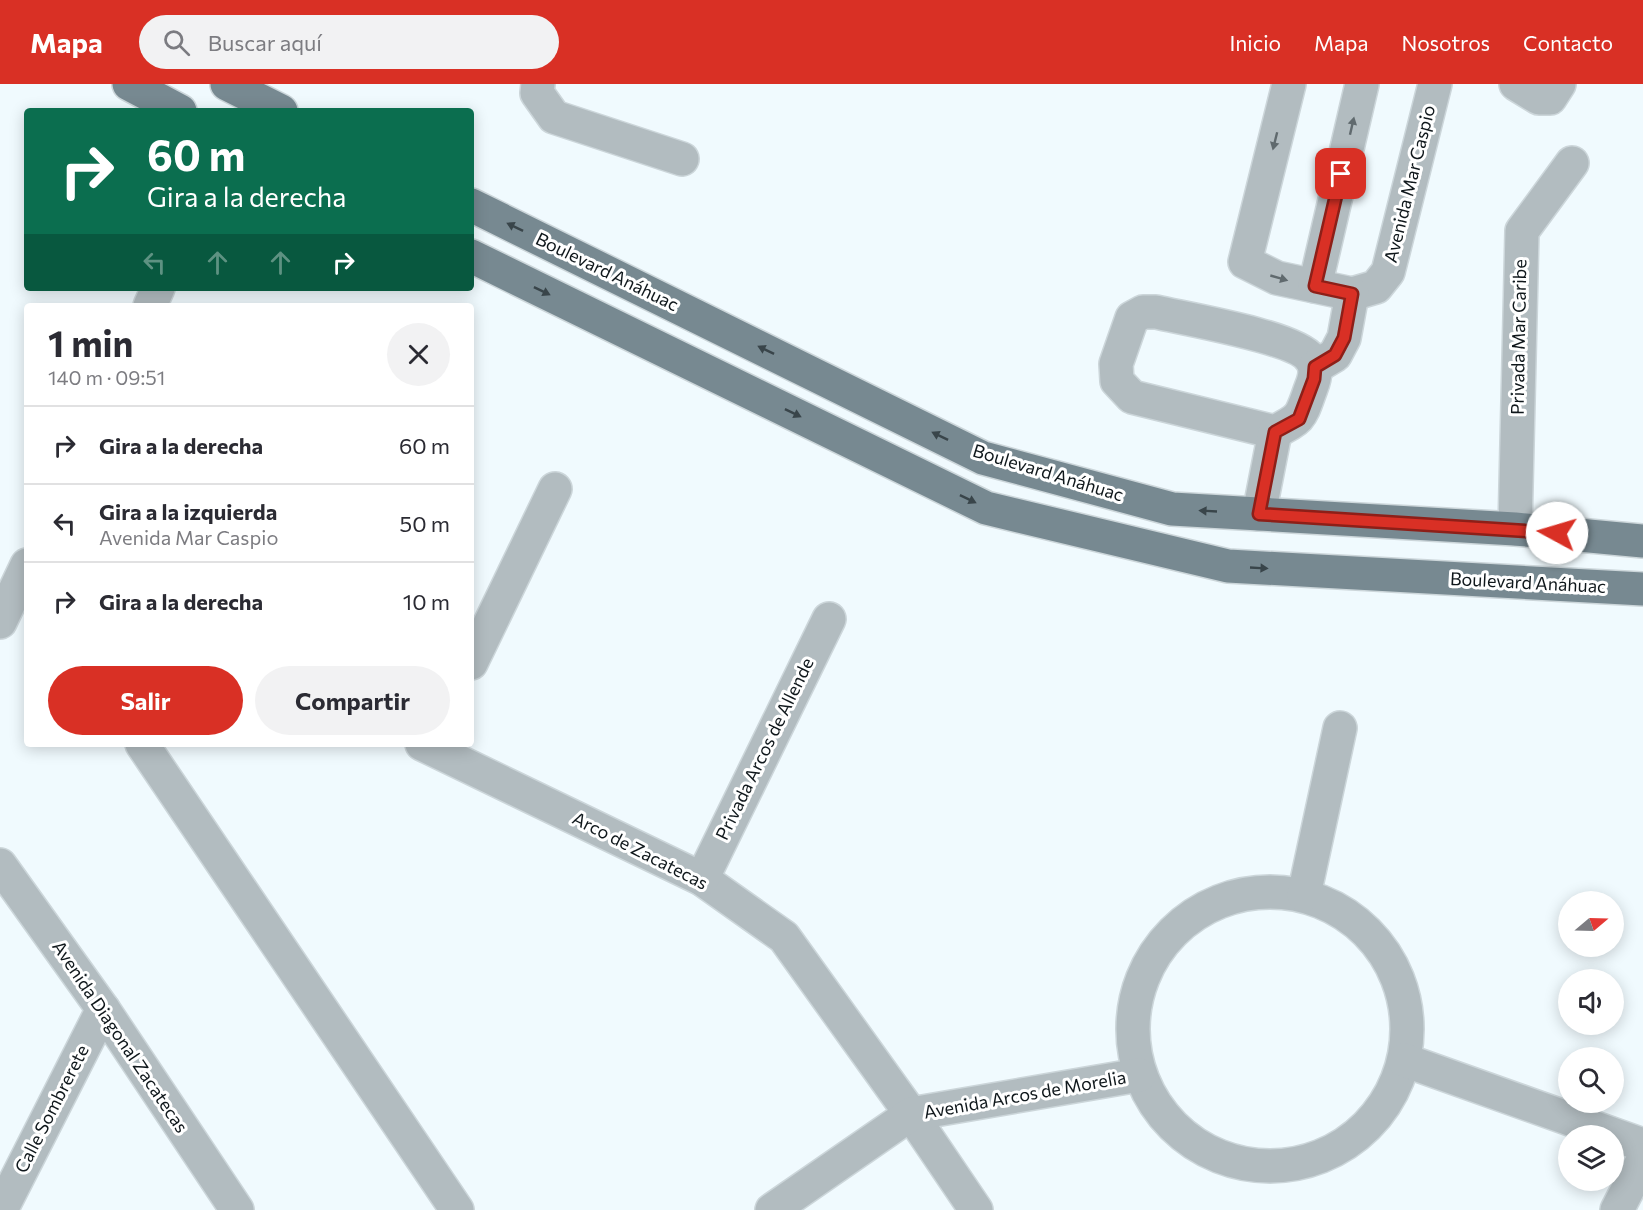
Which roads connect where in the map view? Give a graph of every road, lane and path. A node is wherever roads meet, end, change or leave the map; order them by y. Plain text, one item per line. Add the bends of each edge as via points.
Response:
1 (129, 84) edge
2 (538, 84) edge
3 (1289, 84) edge
4 (1362, 84) edge
5 (1435, 84) edge
6 (1515, 84) edge
7 (1558, 84) edge
8 (238, 96) edge
9 (174, 108) edge
10 (272, 108) edge
11 (682, 159) dead end
12 (1572, 162) dead end
13 (474, 206) edge
14 (474, 257) edge
15 (1315, 286) junction
16 (1352, 294) junction
17 (1315, 367) junction
18 (1275, 432) junction
19 (555, 489) dead end
20 (1259, 514) junction
21 (1515, 529) junction
22 (1643, 541) edge
23 (24, 571) edge
24 (1643, 589) edge
25 (829, 620) dead end
26 (0, 622) edge
27 (474, 657) edge
28 (1340, 728) dead end
29 (144, 747) edge
30 (432, 747) edge
31 (0, 865) edge
32 (702, 879) junction
33 (1304, 895) junction
34 (103, 1009) junction
35 (1404, 1060) junction
36 (1139, 1075) junction
37 (911, 1114) junction
38 (1643, 1145) edge
39 (1643, 1160) edge
40 (1, 1210) edge
41 (237, 1210) edge
42 (457, 1210) edge
43 (772, 1210) edge
44 (976, 1210) edge
45 (1617, 1210) edge

1 - 9 main road
2 - 11 street via 537,93 554,117
3 -> 15 street via 1245,262 1277,278
15 -> 4 street
5 - 16 street, Avenida Mar Caspio via 1388,272 1376,287
6 - 7 street via 1539,98 1550,98
8 - 10 main road
12 - 21 street, Privada Mar Caribe via 1522,231
20 -> 13 main road, Boulevard Anáhuac via 1172,509 983,458
14 -> 24 main road, Boulevard Anáhuac via 986,508 1228,567
15 - 16 street
16 - 17 street via 1344,338 1335,355
17 - 18 street via 1299,419
17 - 18 street via 1310,356 1286,343 1156,312 1143,312 1132,318 1116,364 1117,381 1132,397
18 - 20 street
19 - 27 street
20 - 21 main road, Boulevard Anáhuac
21 - 22 main road, Boulevard Anáhuac
23 - 26 street
25 - 32 street, Privada Arcos de Allende
28 - 33 street
29 - 42 street
30 - 32 street, Arco de Zacatecas
31 - 34 street, Avenida Diagonal Zacatecas
32 - 37 street, Arco de Zacatecas via 784,937
33 - 35 street via 1344,912 1376,940 1397,976 1407,1018
33 - 36 street via 1262,890 1221,899 1184,920 1155,952 1137,990 1131,1033
34 - 40 street, Calle Sombrerete
34 - 41 street, Avenida Diagonal Zacatecas
35 - 36 street via 1388,1101 1359,1135 1321,1157 1278,1167 1234,1162 1194,1144 1161,1114
35 - 38 street
36 - 37 street, Avenida Arcos de Morelia
37 - 43 street
37 - 44 street, Arco de Zacatecas
39 - 45 street

